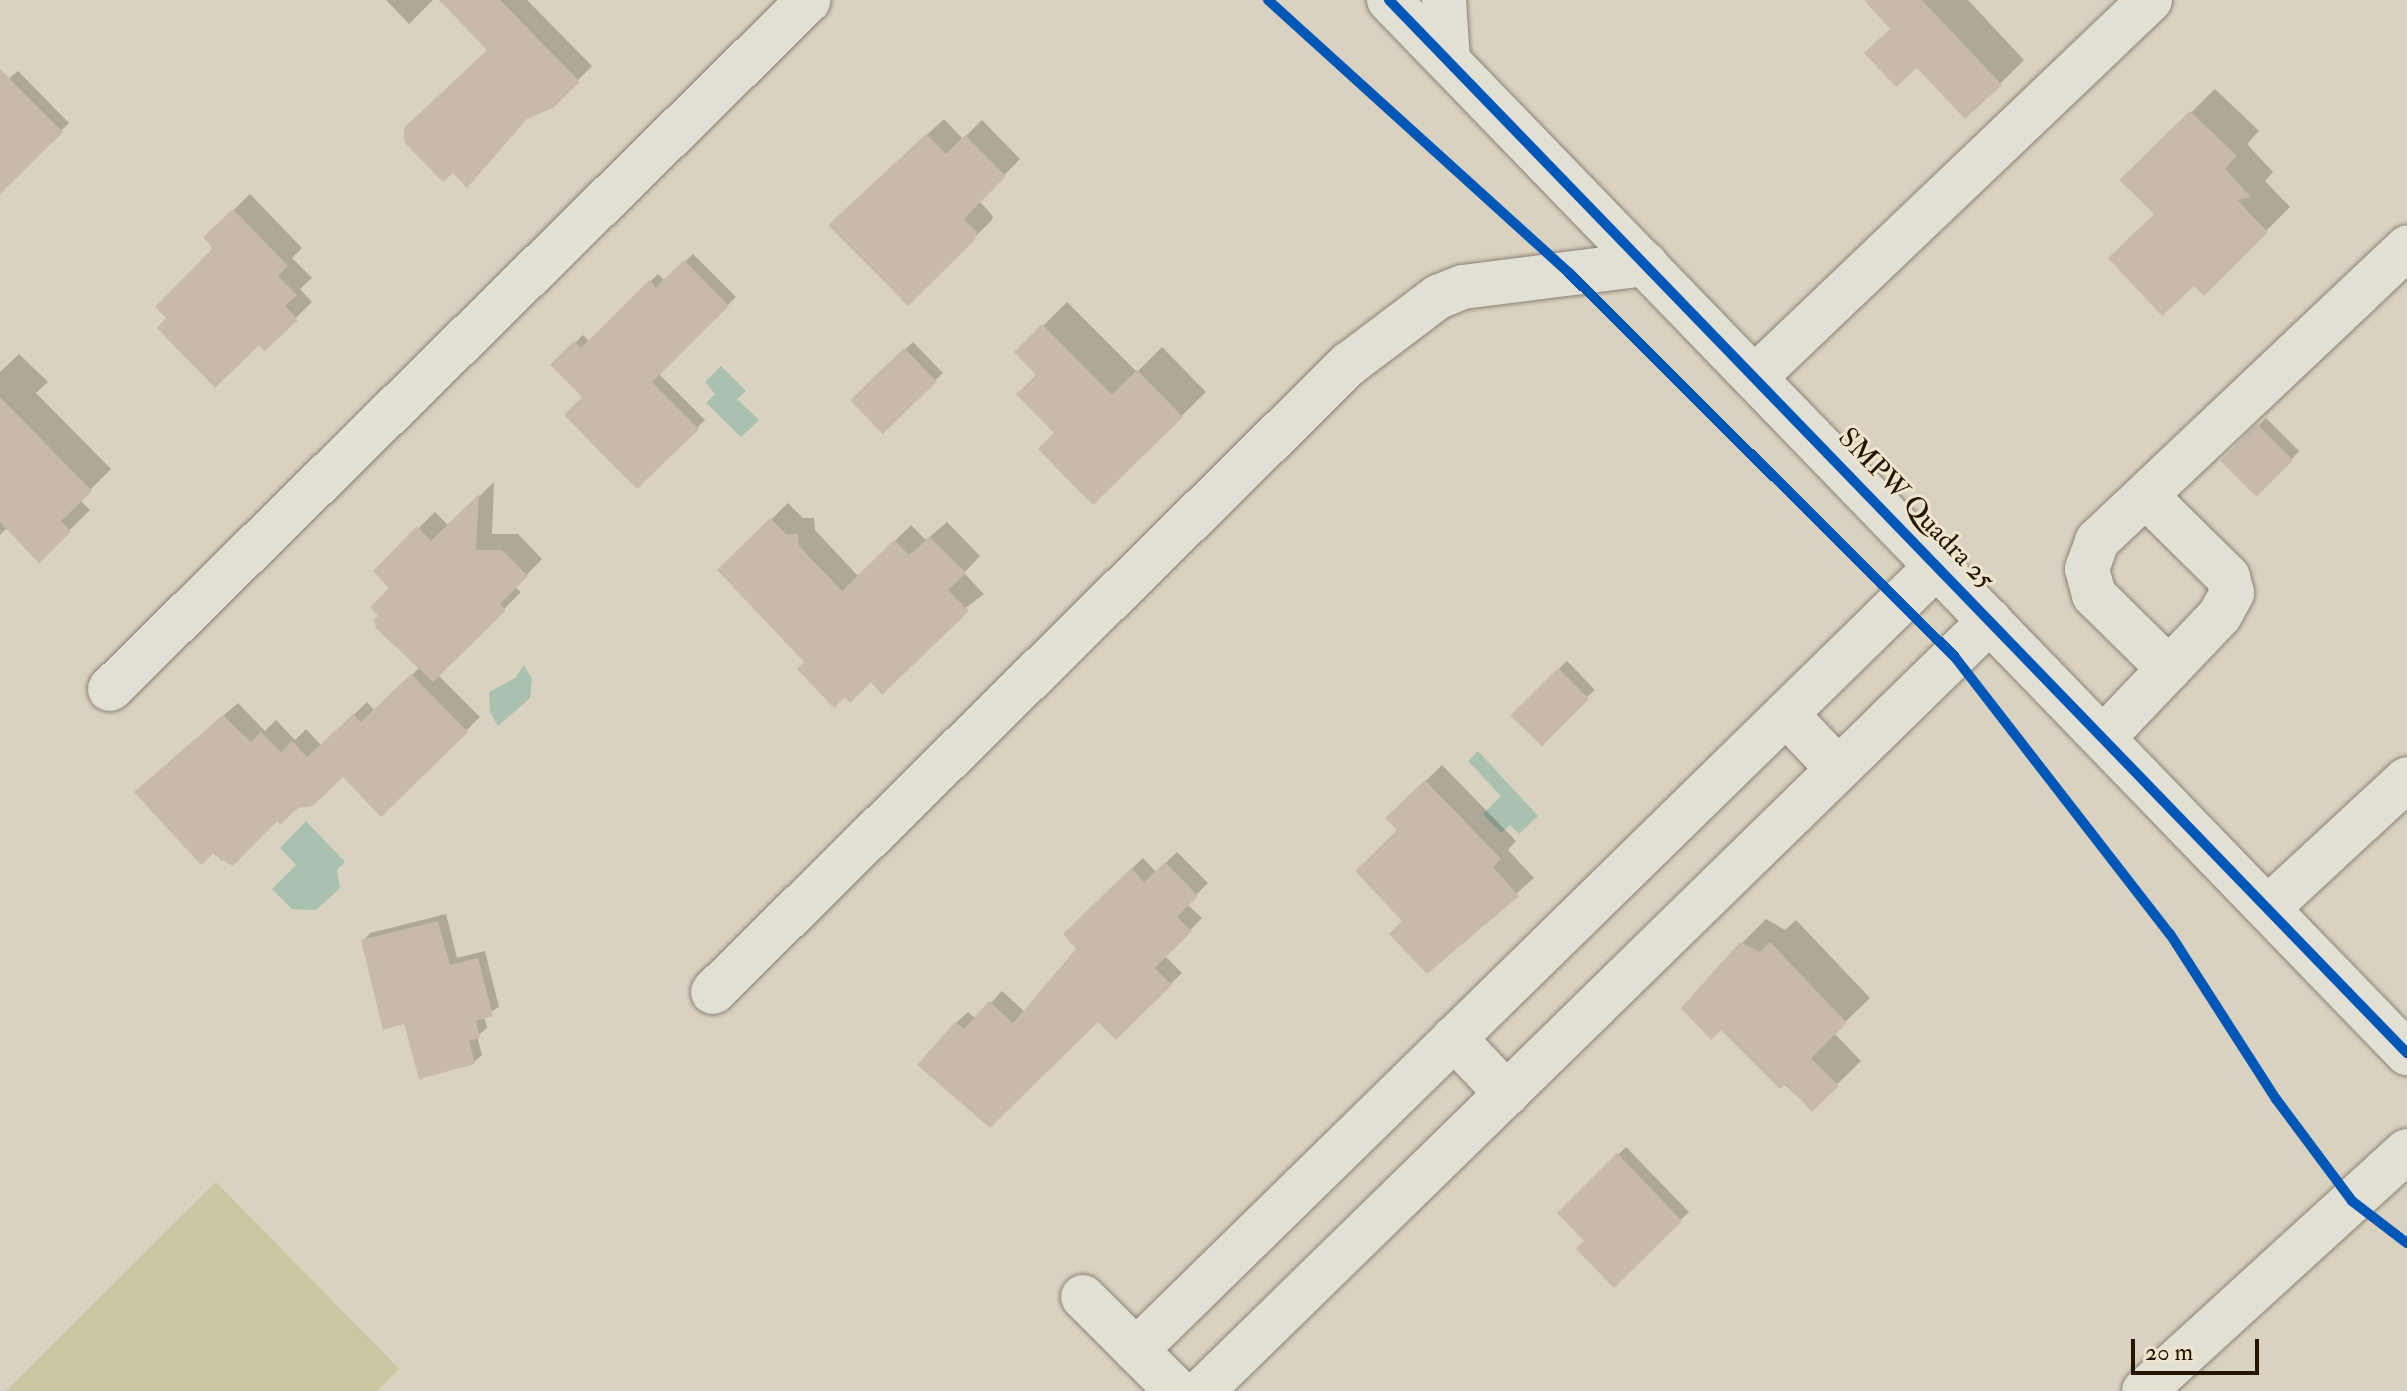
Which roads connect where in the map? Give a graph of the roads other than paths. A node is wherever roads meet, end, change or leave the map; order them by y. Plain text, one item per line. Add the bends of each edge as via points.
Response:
1 (809, 0) edge
2 (1389, 0) edge
3 (1444, 0) edge
4 (2150, 0) edge
5 (1448, 60) junction
6 (2407, 248) edge
7 (1646, 264) junction
8 (1755, 377) junction
9 (2147, 497) junction
10 (1937, 566) junction
11 (1990, 621) junction
12 (2169, 669) junction
13 (110, 689) dead end
14 (1786, 714) junction
15 (2104, 737) junction
16 (1838, 769) junction
17 (2407, 779) edge
18 (2269, 907) junction
19 (713, 992) dead end
20 (1454, 1038) junction
21 (2407, 1053) edge
22 (1507, 1094) junction
23 (2407, 1151) edge
24 (1083, 1297) dead end
25 (1136, 1350) junction
26 (1177, 1391) edge
27 (1202, 1391) edge
28 (2144, 1391) edge

1 - 13 street
2 - 5 street, SMPW Quadra 25
3 - 5 street
4 - 8 street
5 - 7 street, SMPW Quadra 25
6 - 9 street
7 - 8 street, SMPW Quadra 25
7 - 19 street via 1463,287 1438,297 1349,364
8 - 10 street, SMPW Quadra 25
9 - 12 street via 2097,541 2087,569 2094,595
9 - 12 street via 2231,584 2229,603
10 - 11 street, SMPW Quadra 25
10 - 14 street
11 - 15 street, SMPW Quadra 25
11 - 16 street
12 - 15 street
14 - 16 street
14 - 20 street
15 - 18 street, SMPW Quadra 25
16 - 22 street
17 - 18 street
18 - 21 street, SMPW Quadra 25
20 - 22 street
20 - 25 street
22 - 27 street
23 - 28 street
24 - 25 street
25 - 26 street

